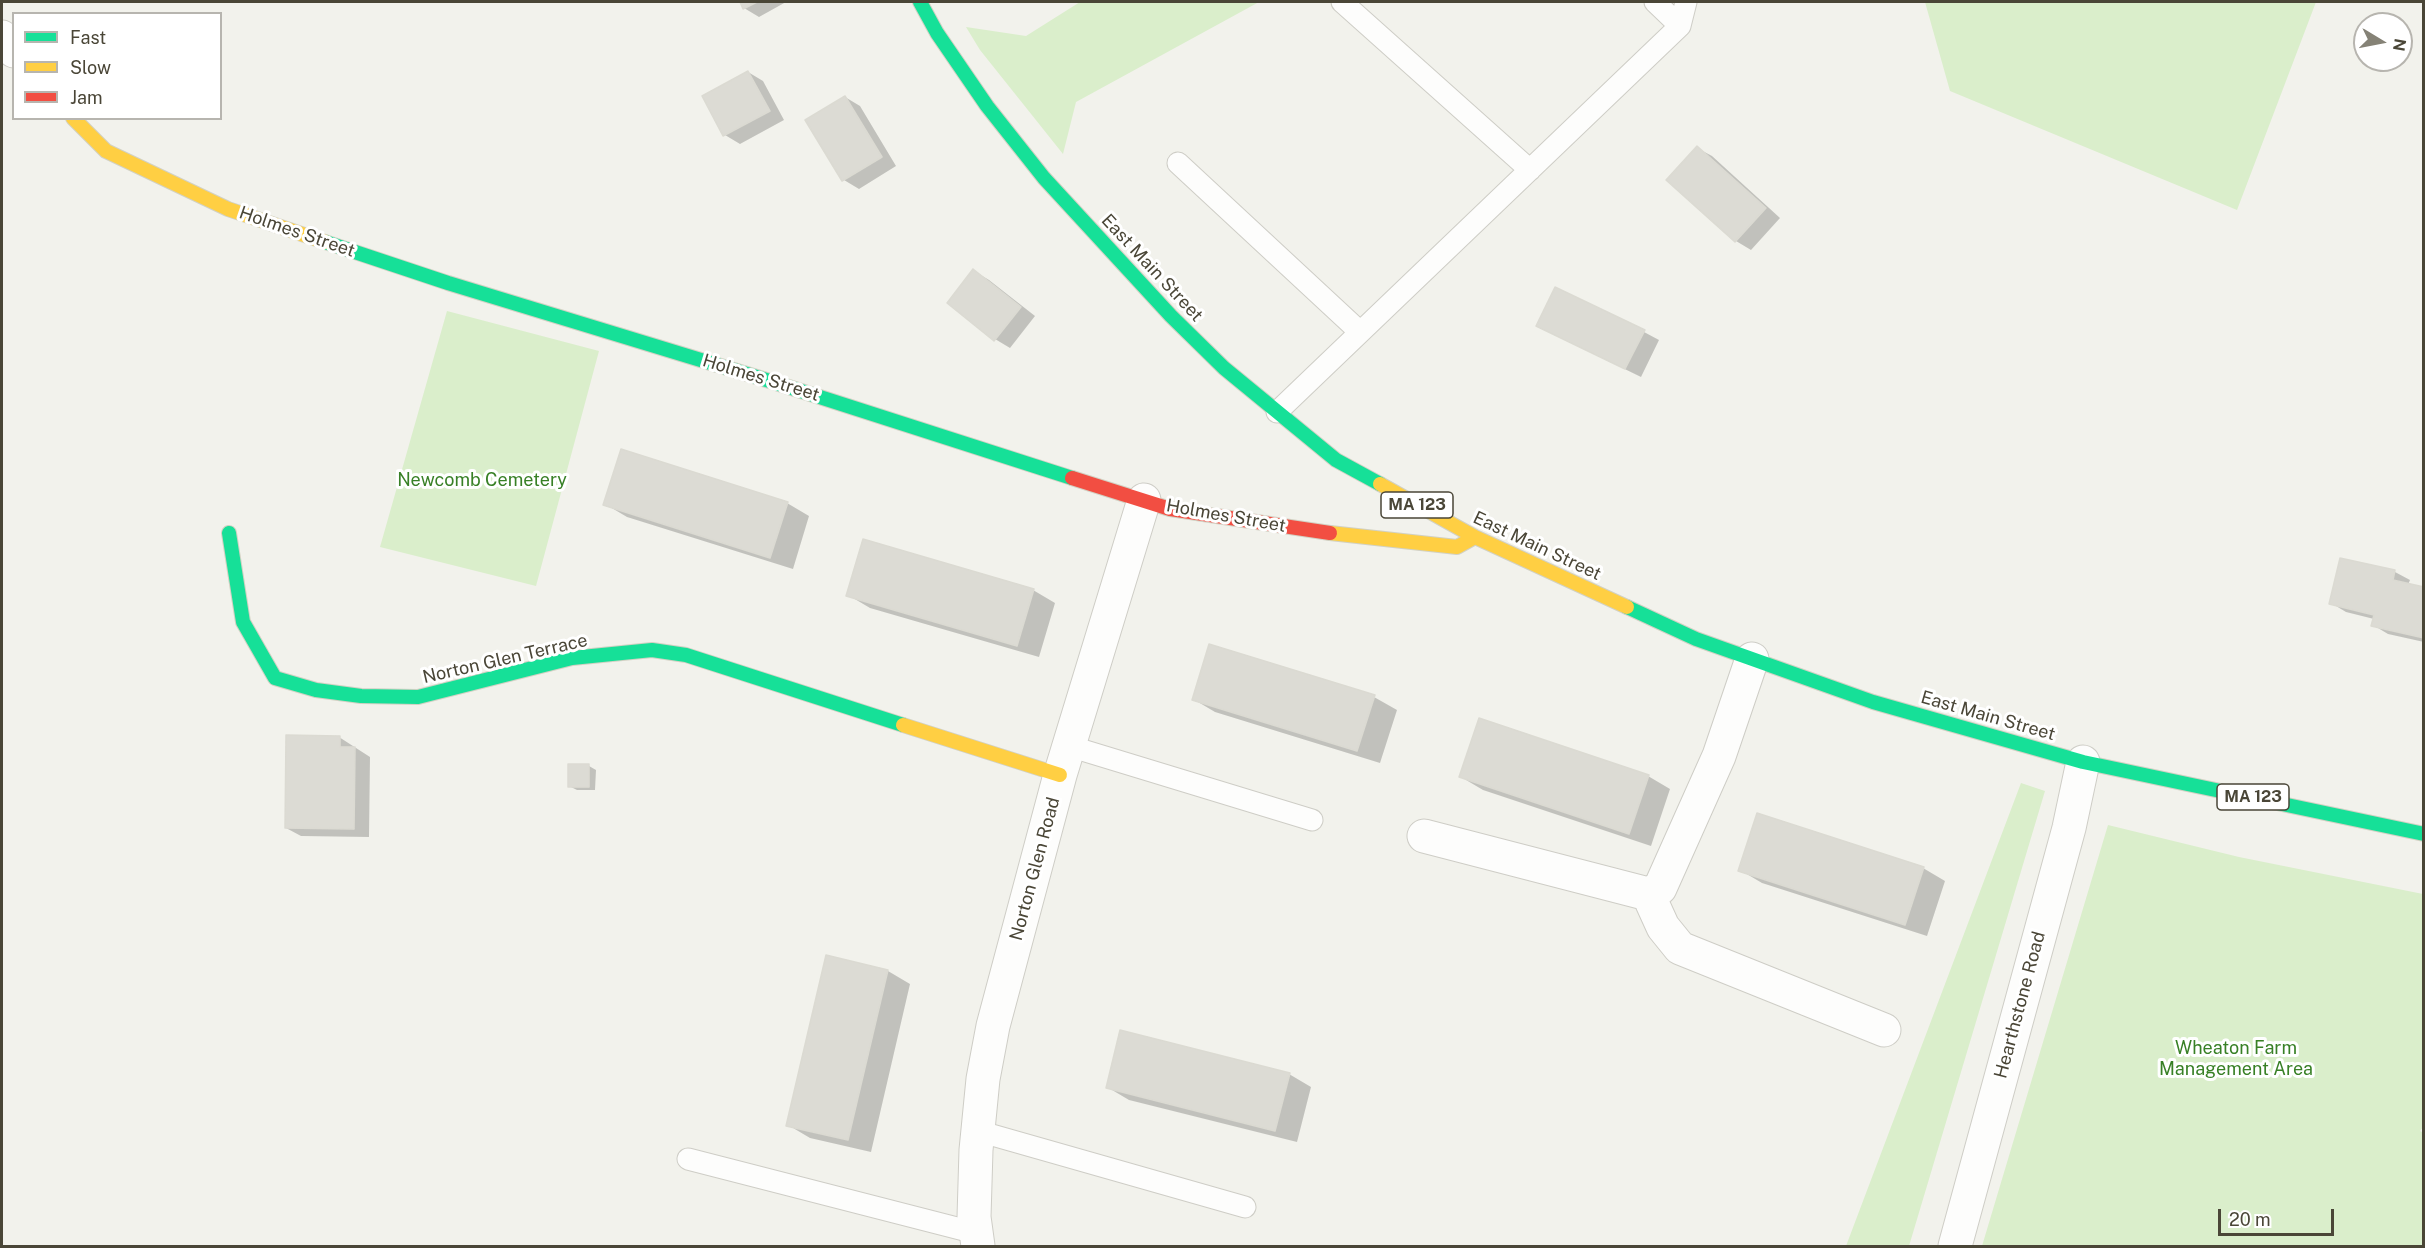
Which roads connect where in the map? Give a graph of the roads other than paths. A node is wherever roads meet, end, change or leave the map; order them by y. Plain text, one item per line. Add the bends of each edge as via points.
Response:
1 (920, 2) edge
2 (1342, 2) edge
3 (1655, 2) edge
4 (1686, 2) edge
5 (1680, 26) junction
6 (2, 37) edge
7 (12, 49) edge
8 (75, 120) edge
9 (1178, 163) dead end
10 (1530, 170) junction
11 (1360, 332) junction
12 (1277, 411) junction
13 (1144, 500) junction
14 (229, 534) dead end
15 (1475, 537) junction
16 (1752, 659) junction
17 (1064, 760) junction
18 (2083, 762) junction
19 (1312, 820) dead end
20 (2424, 834) edge
21 (1424, 836) dead end
22 (1648, 894) junction
23 (1884, 1030) dead end
24 (978, 1131) junction
25 (688, 1160) dead end
26 (1245, 1207) dead end
27 (977, 1240) edge
28 (1955, 1246) edge

1 - 12 main road, East Main Street / MA 123 via 987,106 1044,178 1171,316 1224,368
2 - 10 lane
3 - 5 lane
4 - 5 lane
5 - 10 lane
6 - 7 street
8 - 13 main road, Holmes Street via 106,151 228,209 448,283
9 - 11 lane
10 - 11 lane
11 - 12 lane
12 - 15 main road, East Main Street / MA 123 via 1336,460
13 - 15 main road, Holmes Street via 1286,528 1413,543 1457,547
13 - 17 street, Norton Glen Road
14 - 17 main road, Norton Glen Terrace via 243,622 275,678 316,690 418,697 572,658 652,650 686,655
15 - 16 main road, East Main Street / MA 123 via 1696,639
16 - 18 main road, East Main Street / MA 123 via 1873,702
16 - 22 street via 1719,756 1660,888
17 - 19 lane
17 - 24 street, Norton Glen Road via 993,1026
18 - 20 main road, MA 123
18 - 28 street, Hearthstone Road via 2066,839
21 - 22 street
22 - 23 street via 1663,927 1680,948
24 - 26 lane
24 - 27 street, Norton Glen Road via 974,1217
25 - 27 lane

